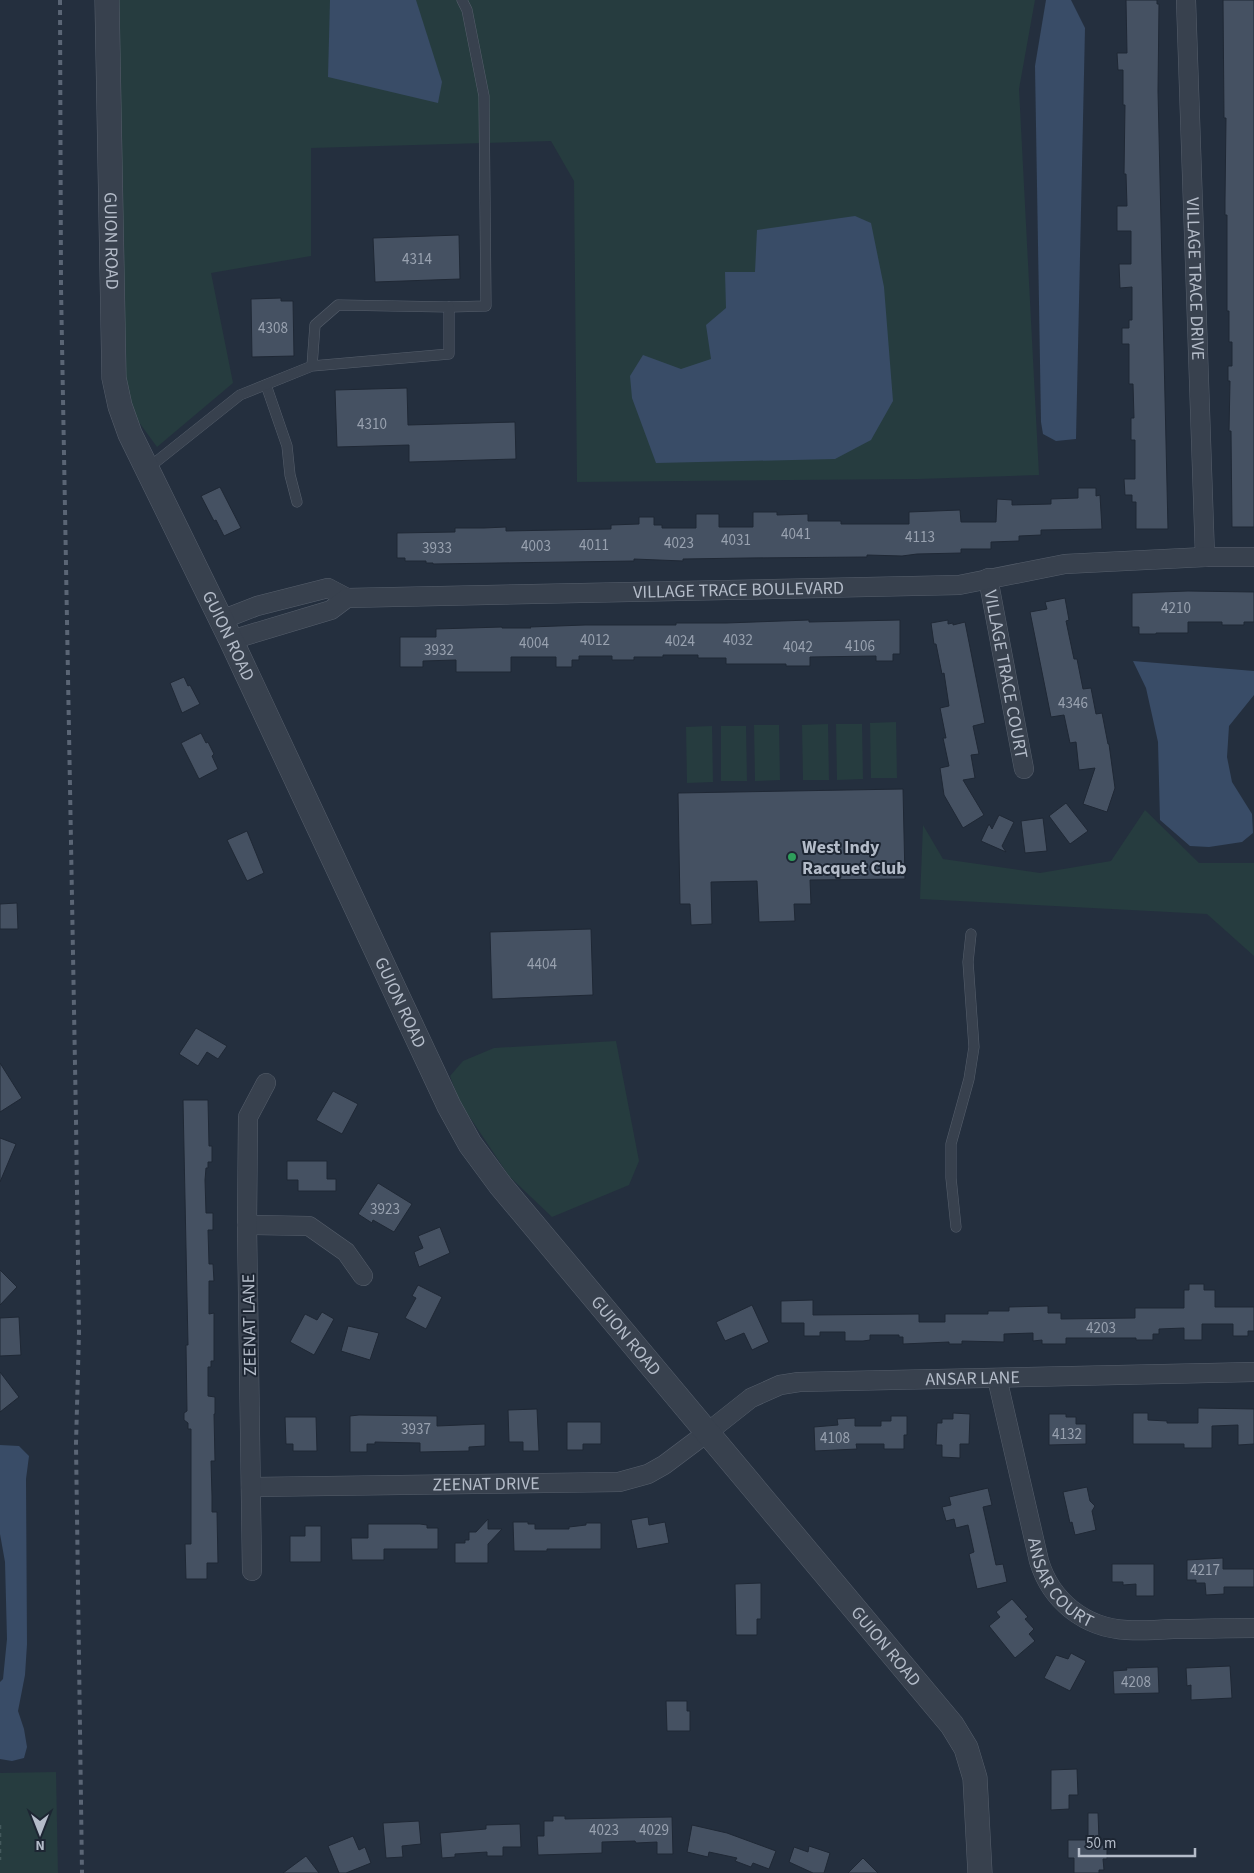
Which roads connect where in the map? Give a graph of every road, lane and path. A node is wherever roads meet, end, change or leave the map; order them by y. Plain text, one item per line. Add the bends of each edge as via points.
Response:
1 (107, 0) edge
2 (462, 0) edge
3 (1186, 0) edge
4 (449, 307) junction
5 (312, 366) junction
6 (266, 385) junction
7 (147, 469) junction
8 (297, 502) dead end
9 (1205, 557) junction
10 (1254, 557) edge
11 (988, 578) junction
12 (347, 598) junction
13 (226, 630) junction
14 (1024, 769) dead end
15 (971, 934) dead end
16 (266, 1083) dead end
17 (247, 1226) junction
18 (956, 1227) dead end
19 (363, 1276) dead end
20 (1254, 1372) edge
21 (997, 1378) junction
22 (708, 1432) junction
23 (251, 1486) junction
24 (252, 1571) dead end
25 (1254, 1628) edge
26 (0, 1825) edge
27 (0, 1860) edge
28 (980, 1873) edge

1 - 7 street, GUION ROAD via 114,378 125,420
2 - 4 lane via 467,10 484,96 486,306
3 - 9 street, VILLAGE TRACE DRIVE
4 - 5 lane via 338,305 315,325
4 - 5 lane via 449,354
5 - 6 lane
6 - 7 lane via 240,395
6 - 8 lane via 287,446
7 - 13 street, GUION ROAD
9 - 10 street, VILLAGE TRACE BOULEVARD
9 - 11 street, VILLAGE TRACE BOULEVARD via 1065,564
11 - 12 street, VILLAGE TRACE BOULEVARD via 959,585
11 - 14 street, VILLAGE TRACE COURT
12 - 13 street via 331,610
12 - 13 street via 328,588 257,606
13 - 22 street, GUION ROAD via 459,1126 502,1186
15 - 18 lane via 968,962 974,1047 969,1079 951,1144
16 - 17 street, ZEENAT LANE via 248,1116
17 - 19 street via 309,1226 346,1252
17 - 23 street, ZEENAT LANE
20 - 21 street, ANSAR LANE
21 - 22 street, ANSAR LANE via 780,1385 751,1398
21 - 25 street, ANSAR COURT via 1039,1561 1051,1589 1061,1601 1091,1622 1119,1629
22 - 23 street, ZEENAT DRIVE via 652,1471 619,1482
22 - 28 street, GUION ROAD via 958,1734 975,1778
23 - 24 street, ZEENAT LANE
26 - 27 path

